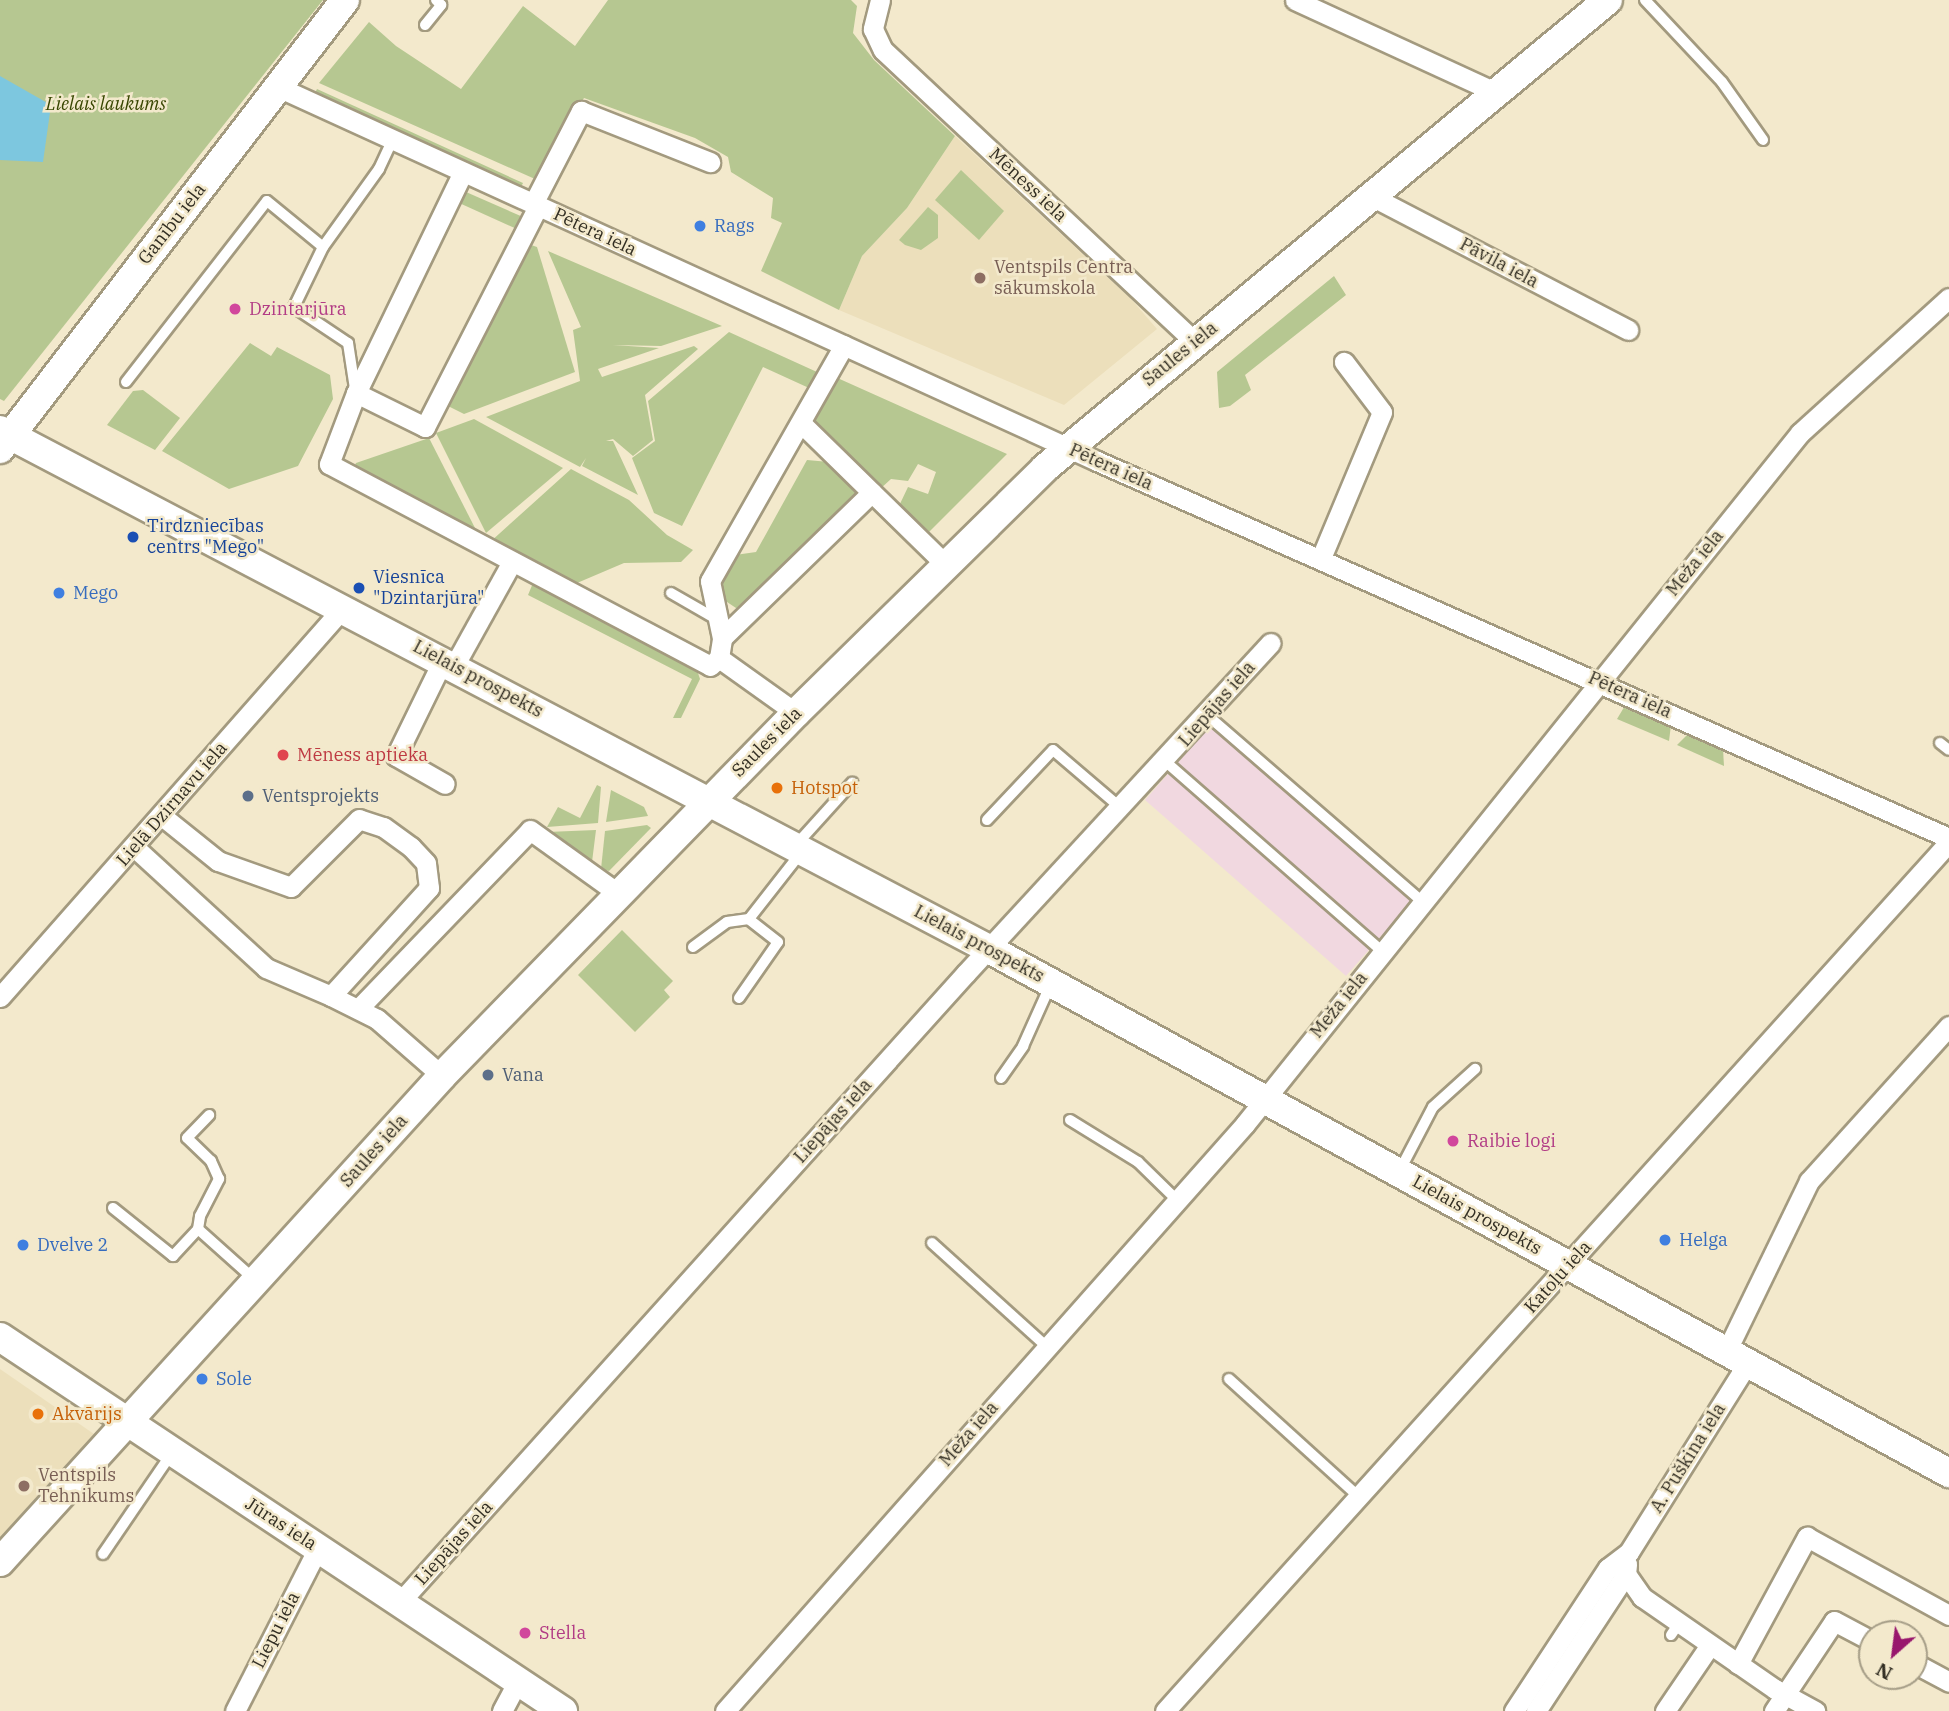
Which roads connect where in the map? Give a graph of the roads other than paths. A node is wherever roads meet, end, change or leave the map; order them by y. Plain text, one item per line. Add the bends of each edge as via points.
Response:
1 (345, 0) edge
2 (436, 0) edge
3 (880, 0) edge
4 (1295, 0) edge
5 (1608, 0) edge
6 (1645, 0) edge
7 (425, 25) dead end
8 (278, 87) junction
9 (1495, 92) junction
10 (1763, 139) dead end
11 (392, 141) junction
12 (710, 162) dead end
13 (463, 172) junction
14 (1371, 196) junction
15 (535, 205) junction
16 (323, 247) junction
17 (1949, 298) edge
18 (1628, 330) dead end
19 (1195, 342) junction
20 (844, 345) junction
21 (1344, 362) dead end
22 (126, 382) dead end
23 (356, 393) junction
24 (801, 423) junction
25 (3, 438) edge
26 (1068, 447) junction
27 (872, 492) junction
28 (1321, 558) junction
29 (512, 562) junction
30 (946, 565) junction
31 (671, 593) dead end
32 (342, 609) junction
33 (720, 629) junction
34 (1270, 643) dead end
35 (719, 658) junction
36 (448, 663) junction
37 (1600, 681) junction
38 (796, 713) junction
39 (1207, 715) junction
40 (1940, 743) dead end
41 (1949, 750) edge
42 (1166, 762) junction
43 (852, 783) dead end
44 (445, 784) dead end
45 (710, 800) junction
46 (1122, 808) junction
47 (162, 816) junction
48 (987, 820) dead end
49 (1949, 840) edge
50 (134, 847) junction
51 (799, 848) junction
52 (619, 894) junction
53 (1423, 903) junction
54 (749, 919) junction
55 (693, 947) dead end
56 (989, 948) junction
57 (1383, 952) junction
58 (1051, 982) junction
59 (331, 996) junction
60 (0, 997) edge
61 (739, 998) dead end
62 (358, 1009) junction
63 (1949, 1026) edge
64 (1475, 1069) dead end
65 (442, 1076) junction
66 (1001, 1078) dead end
67 (1264, 1099) junction
68 (209, 1115) dead end
69 (1070, 1121) dead end
70 (1399, 1172) junction
71 (1177, 1200) junction
72 (113, 1208) dead end
73 (198, 1229) junction
74 (932, 1243) dead end
75 (1568, 1265) junction
76 (257, 1282) junction
77 (0, 1337) edge
78 (1046, 1346) junction
79 (1737, 1358) junction
80 (1229, 1378) dead end
81 (129, 1423) junction
82 (165, 1463) dead end
83 (1949, 1473) edge
84 (1359, 1497) junction
85 (318, 1548) junction
86 (1629, 1552) junction
87 (103, 1554) dead end
88 (0, 1562) edge
89 (1626, 1574) junction
90 (400, 1602) junction
91 (1949, 1615) edge
92 (1858, 1633) edge
93 (1710, 1645) junction
94 (1738, 1664) junction
95 (1928, 1671) edge
96 (518, 1681) junction
97 (1949, 1682) edge
98 (1779, 1703) edge
99 (235, 1711) edge
100 (502, 1711) edge
101 (563, 1711) edge
102 (725, 1711) edge
103 (1165, 1711) edge
104 (1514, 1711) edge
105 (1536, 1711) edge
106 (1665, 1711) edge
107 (1815, 1711) edge

1 - 8 street, Ganību iela
2 - 7 lane via 441,5
3 - 19 street, Mēness iela via 872,21 883,50
4 - 9 street
5 - 9 street, Saules iela
6 - 10 lane via 1722,82
8 - 11 street, Pētera iela
8 - 25 street, Ganību iela
9 - 14 street, Saules iela
11 - 13 street, Pētera iela
11 - 16 lane via 379,169
12 - 15 street via 580,111
13 - 15 street, Pētera iela
13 - 23 street
14 - 18 street, Pāvila iela
14 - 19 street, Saules iela
15 - 20 street, Pētera iela
15 - 23 street via 425,427
16 - 22 lane via 267,201
16 - 23 lane via 295,307 348,343
17 - 37 street, Meža iela via 1800,433
19 - 26 street, Saules iela
20 - 24 street
20 - 26 street, Pētera iela
21 - 28 street via 1382,412
23 - 29 street via 329,464
24 - 27 street
24 - 33 street via 710,582
25 - 32 street, Lielais prospekts
26 - 28 street, Pētera iela
26 - 30 street, Saules iela
27 - 30 street
27 - 33 street
28 - 37 street, Pētera iela
29 - 35 street via 710,666
29 - 36 street
30 - 38 street, Saules iela
31 - 33 lane
32 - 36 street, Lielais prospekts
32 - 47 street, Lielā Dzirnavu iela
33 - 35 street
34 - 39 street, Liepājas iela
35 - 38 street
36 - 44 street via 396,756
36 - 45 street, Lielais prospekts
37 - 49 street, Pētera iela
37 - 53 street, Meža iela
38 - 45 street, Saules iela
39 - 42 street, Liepājas iela
39 - 53 lane
40 - 41 lane
42 - 46 street, Liepājas iela
42 - 57 lane
43 - 51 lane
45 - 51 street, Lielais prospekts
45 - 52 street, Saules iela
46 - 48 lane via 1052,750
46 - 56 street, Liepājas iela
47 - 50 street, Lielā Dzirnavu iela
47 - 59 street via 218,861 291,887 359,819 383,827 426,863 429,888
49 - 75 street, Katoļu iela
50 - 59 street via 266,968
50 - 60 street, Lielā Dzirnavu iela
51 - 54 lane
51 - 56 street, Lielais prospekts
52 - 62 street via 530,831
52 - 65 street, Saules iela
53 - 57 street, Meža iela
54 - 55 lane via 727,922
54 - 61 lane via 778,942
56 - 58 street, Lielais prospekts
56 - 90 street, Liepājas iela
57 - 67 street, Meža iela
58 - 66 lane via 1023,1046
58 - 67 street, Lielais prospekts
59 - 62 street
62 - 65 street via 377,1019
63 - 79 street, A. Puškina iela via 1809,1181
64 - 70 lane via 1433,1107
65 - 76 street, Saules iela
67 - 70 street, Lielais prospekts
67 - 71 street, Meža iela
68 - 73 lane via 187,1138 211,1161 219,1179
69 - 71 lane via 1138,1162
70 - 75 street, Lielais prospekts
71 - 78 street, Meža iela
72 - 73 lane via 173,1256
73 - 76 lane
74 - 78 lane
75 - 79 street, Lielais prospekts
75 - 84 street, Katoļu iela
76 - 81 street, Saules iela
77 - 81 street, Jūras iela
78 - 102 street, Meža iela
79 - 83 street, Lielais prospekts
79 - 86 street, A. Puškina iela
80 - 84 lane
81 - 85 street, Jūras iela
81 - 88 street, Saules iela
82 - 87 lane
84 - 103 street, Katoļu iela
85 - 90 street, Jūras iela
85 - 99 street, Liepu iela
86 - 89 street, A. Puškina iela
86 - 104 street, A. Puškina iela via 1608,1568
89 - 93 street via 1675,1629
89 - 105 street, A. Puškina iela
90 - 96 street, Jūras iela
91 - 94 street via 1807,1537
92 - 98 street via 1834,1620
93 - 94 street
93 - 106 street
94 - 98 street
95 - 97 street
96 - 100 street
96 - 101 street, Jūras iela
98 - 107 street

